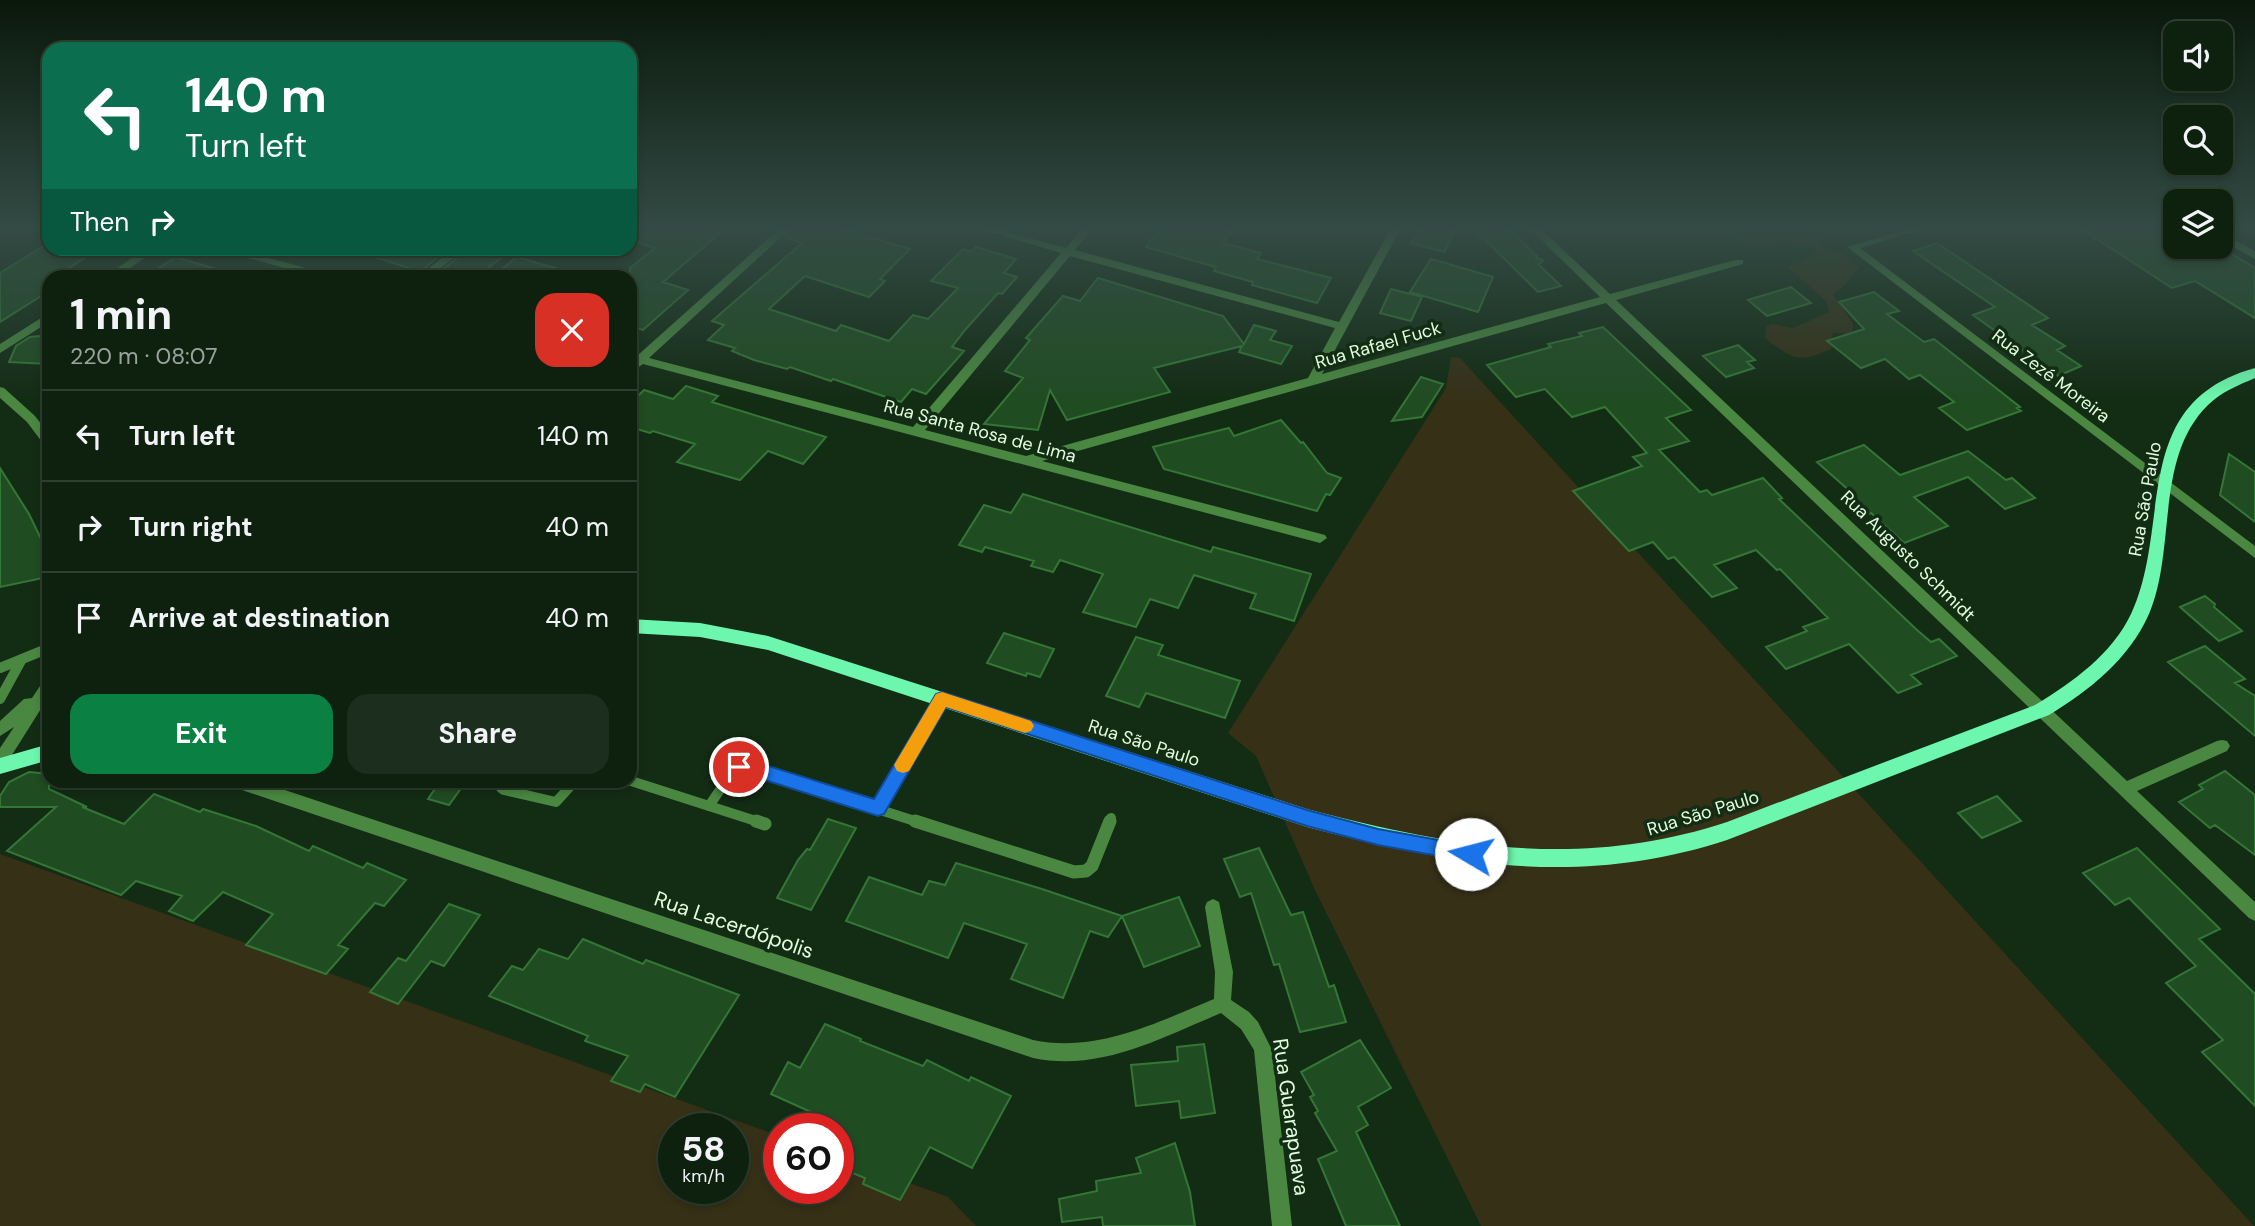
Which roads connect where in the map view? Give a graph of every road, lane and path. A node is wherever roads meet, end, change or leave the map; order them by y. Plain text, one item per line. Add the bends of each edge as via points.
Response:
1 (720, 285) edge
2 (1040, 285) edge
3 (1191, 285) edge
4 (1364, 285) edge
5 (1594, 285) edge
6 (1657, 285) edge
7 (1902, 285) edge
8 (1609, 299) junction
9 (42, 322) edge
10 (1341, 326) junction
11 (0, 349) edge
12 (637, 356) edge
13 (637, 359) edge
14 (2255, 373) edge
15 (1312, 381) junction
16 (0, 391) edge
17 (916, 432) junction
18 (42, 434) edge
19 (1025, 461) junction
20 (2167, 486) junction
21 (1320, 538) dead end
22 (2255, 553) edge
23 (637, 626) edge
24 (42, 651) edge
25 (22, 659) junction
26 (0, 668) edge
27 (42, 689) edge
28 (42, 694) edge
29 (942, 698) junction
30 (0, 699) edge
31 (2042, 710) junction
32 (0, 730) edge
33 (2222, 746) dead end
34 (42, 754) edge
35 (0, 763) edge
36 (637, 783) edge
37 (257, 788) edge
38 (501, 788) edge
39 (570, 788) edge
40 (2125, 789) junction
41 (709, 806) junction
42 (878, 808) junction
43 (1111, 818) dead end
44 (765, 824) dead end
45 (1213, 907) dead end
46 (2255, 913) edge
47 (1222, 1004) junction
48 (1282, 1226) edge

1 - 12 street
2 - 17 street
3 - 10 street
4 - 10 street
5 - 8 street, Rua Augusto Schmidt
6 - 8 street, Rua Rafael Fuck
7 - 20 street, Rua Zezé Moreira
8 - 15 street, Rua Rafael Fuck
8 - 31 street, Rua Augusto Schmidt
9 - 11 street
10 - 15 street
13 - 17 street, Rua Santa Rosa de Lima
14 - 20 main road, Rua São Paulo via 2214,392 2188,418 2177,436
15 - 19 street, Rua Rafael Fuck
16 - 18 street
17 - 19 street, Rua Santa Rosa de Lima
19 - 21 street, Rua Santa Rosa de Lima
20 - 22 street, Rua Zezé Moreira
20 - 31 main road, Rua São Paulo via 2149,590 2128,635 2086,682
23 - 29 main road, Rua São Paulo via 700,630 768,643
24 - 25 lane
25 - 26 lane
25 - 30 lane
27 - 32 street
28 - 35 street
29 - 31 main road, Rua São Paulo via 1331,824 1445,851 1551,859 1638,854 1722,833
29 - 42 lane
31 - 40 street, Rua Augusto Schmidt
33 - 40 street
34 - 35 main road
36 - 41 lane
37 - 47 street, Rua Lacerdópolis via 1033,1049 1064,1054 1101,1050
38 - 39 lane via 550,803 562,799
40 - 46 street, Rua Augusto Schmidt
41 - 42 lane via 731,771 739,767
41 - 44 lane
42 - 43 lane via 1074,872 1092,866
45 - 47 street via 1224,972
47 - 48 street, Rua Guarapuava via 1256,1030 1263,1050

